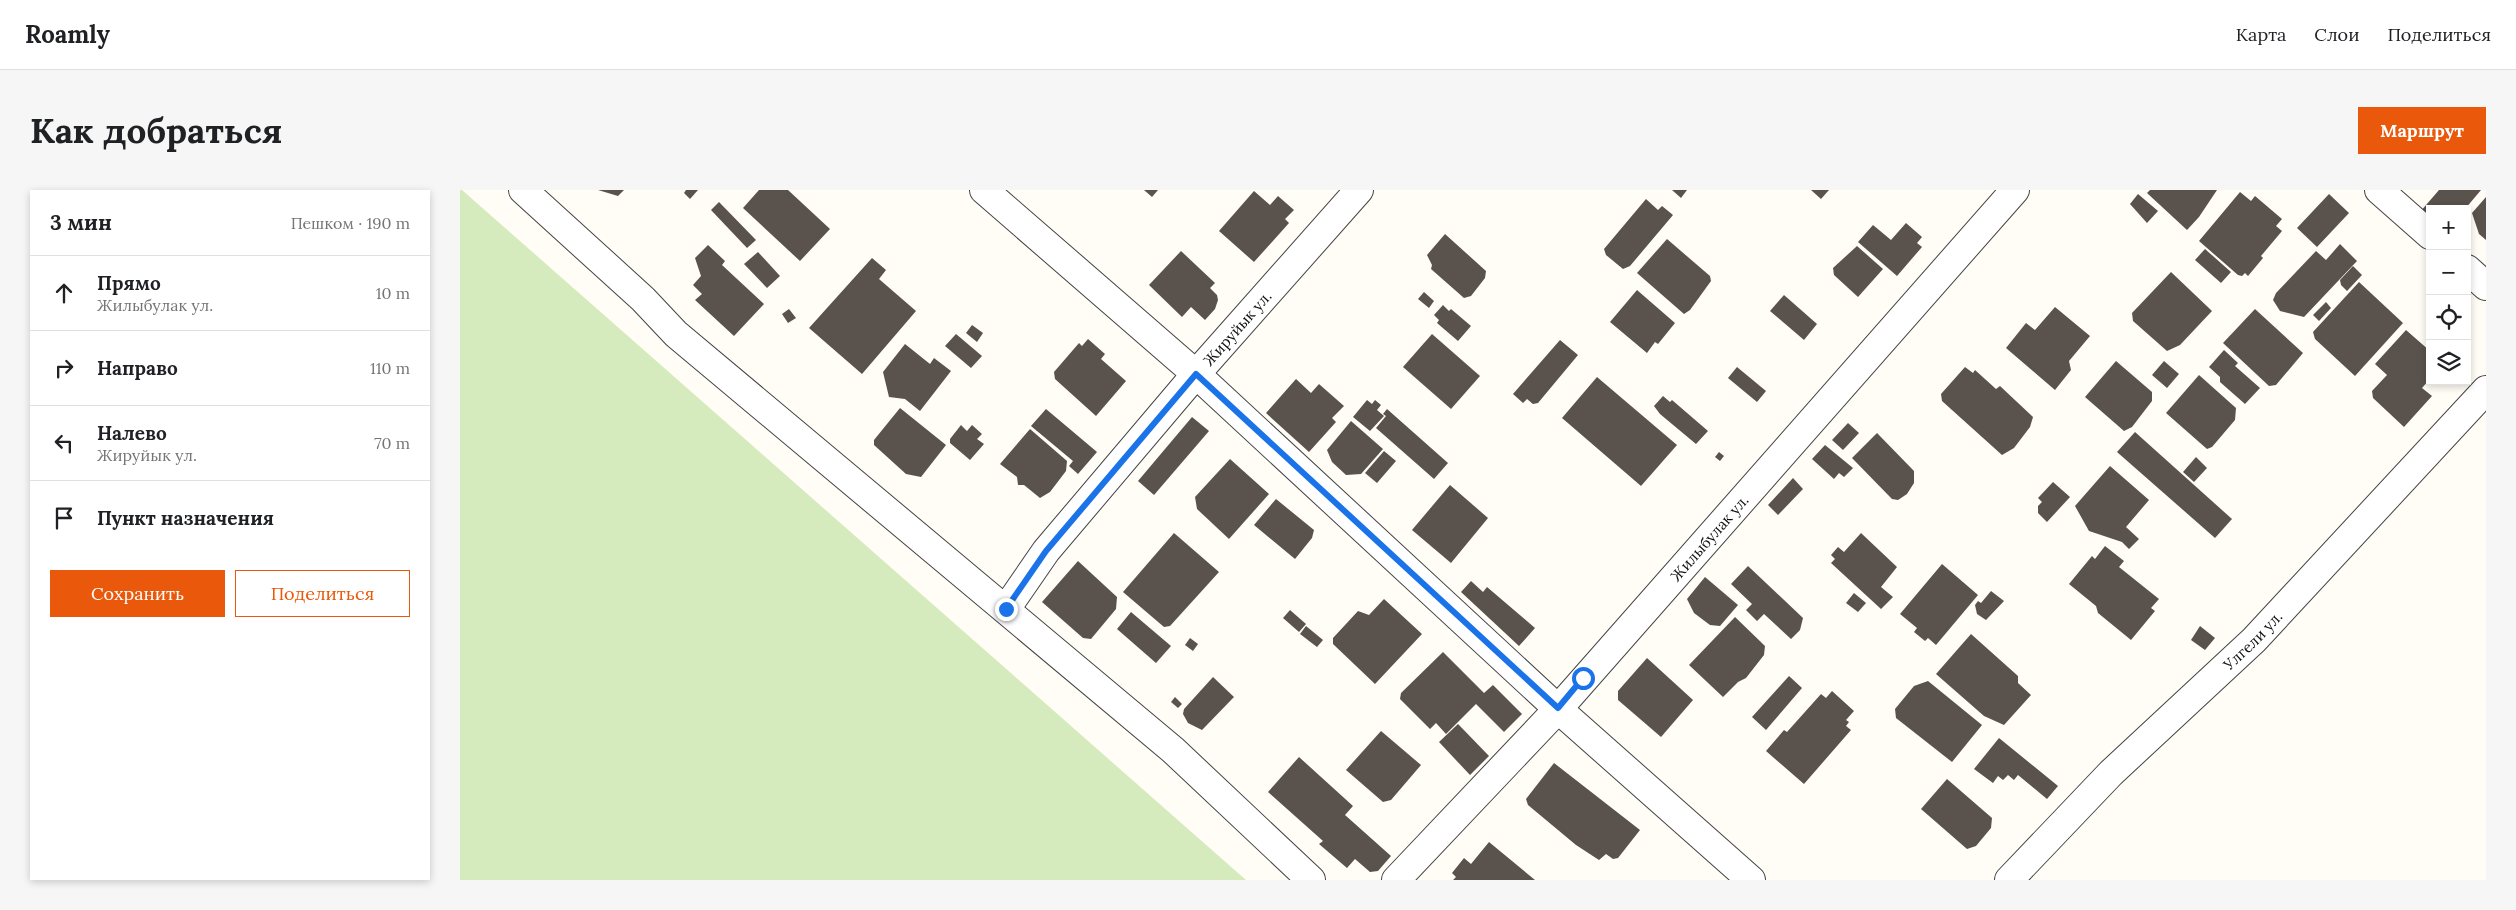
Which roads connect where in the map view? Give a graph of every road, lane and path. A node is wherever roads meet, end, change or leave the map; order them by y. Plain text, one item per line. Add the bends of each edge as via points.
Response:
1 (523, 190) edge
2 (984, 190) edge
3 (1359, 190) edge
4 (2015, 190) edge
5 (2379, 190) edge
6 (2426, 231) edge
7 (2471, 273) edge
8 (2486, 286) edge
9 (1196, 374) junction
10 (2486, 390) edge
11 (1006, 609) junction
12 (1558, 708) junction
13 (1311, 880) edge
14 (1396, 880) edge
15 (1751, 880) edge
16 (2009, 880) edge

1 - 11 street via 643,299 676,334
2 - 9 street
3 - 9 street, Жируйык ул.
4 - 12 street, Жилыбулак ул.
5 - 6 street
7 - 8 street
9 - 11 street, Жируйык ул. via 1046,551
9 - 12 street
10 - 16 street, Улгели ул. via 2254,640 2111,773
11 - 13 street via 1173,750
12 - 14 street, Жилыбулак ул.
12 - 15 street

